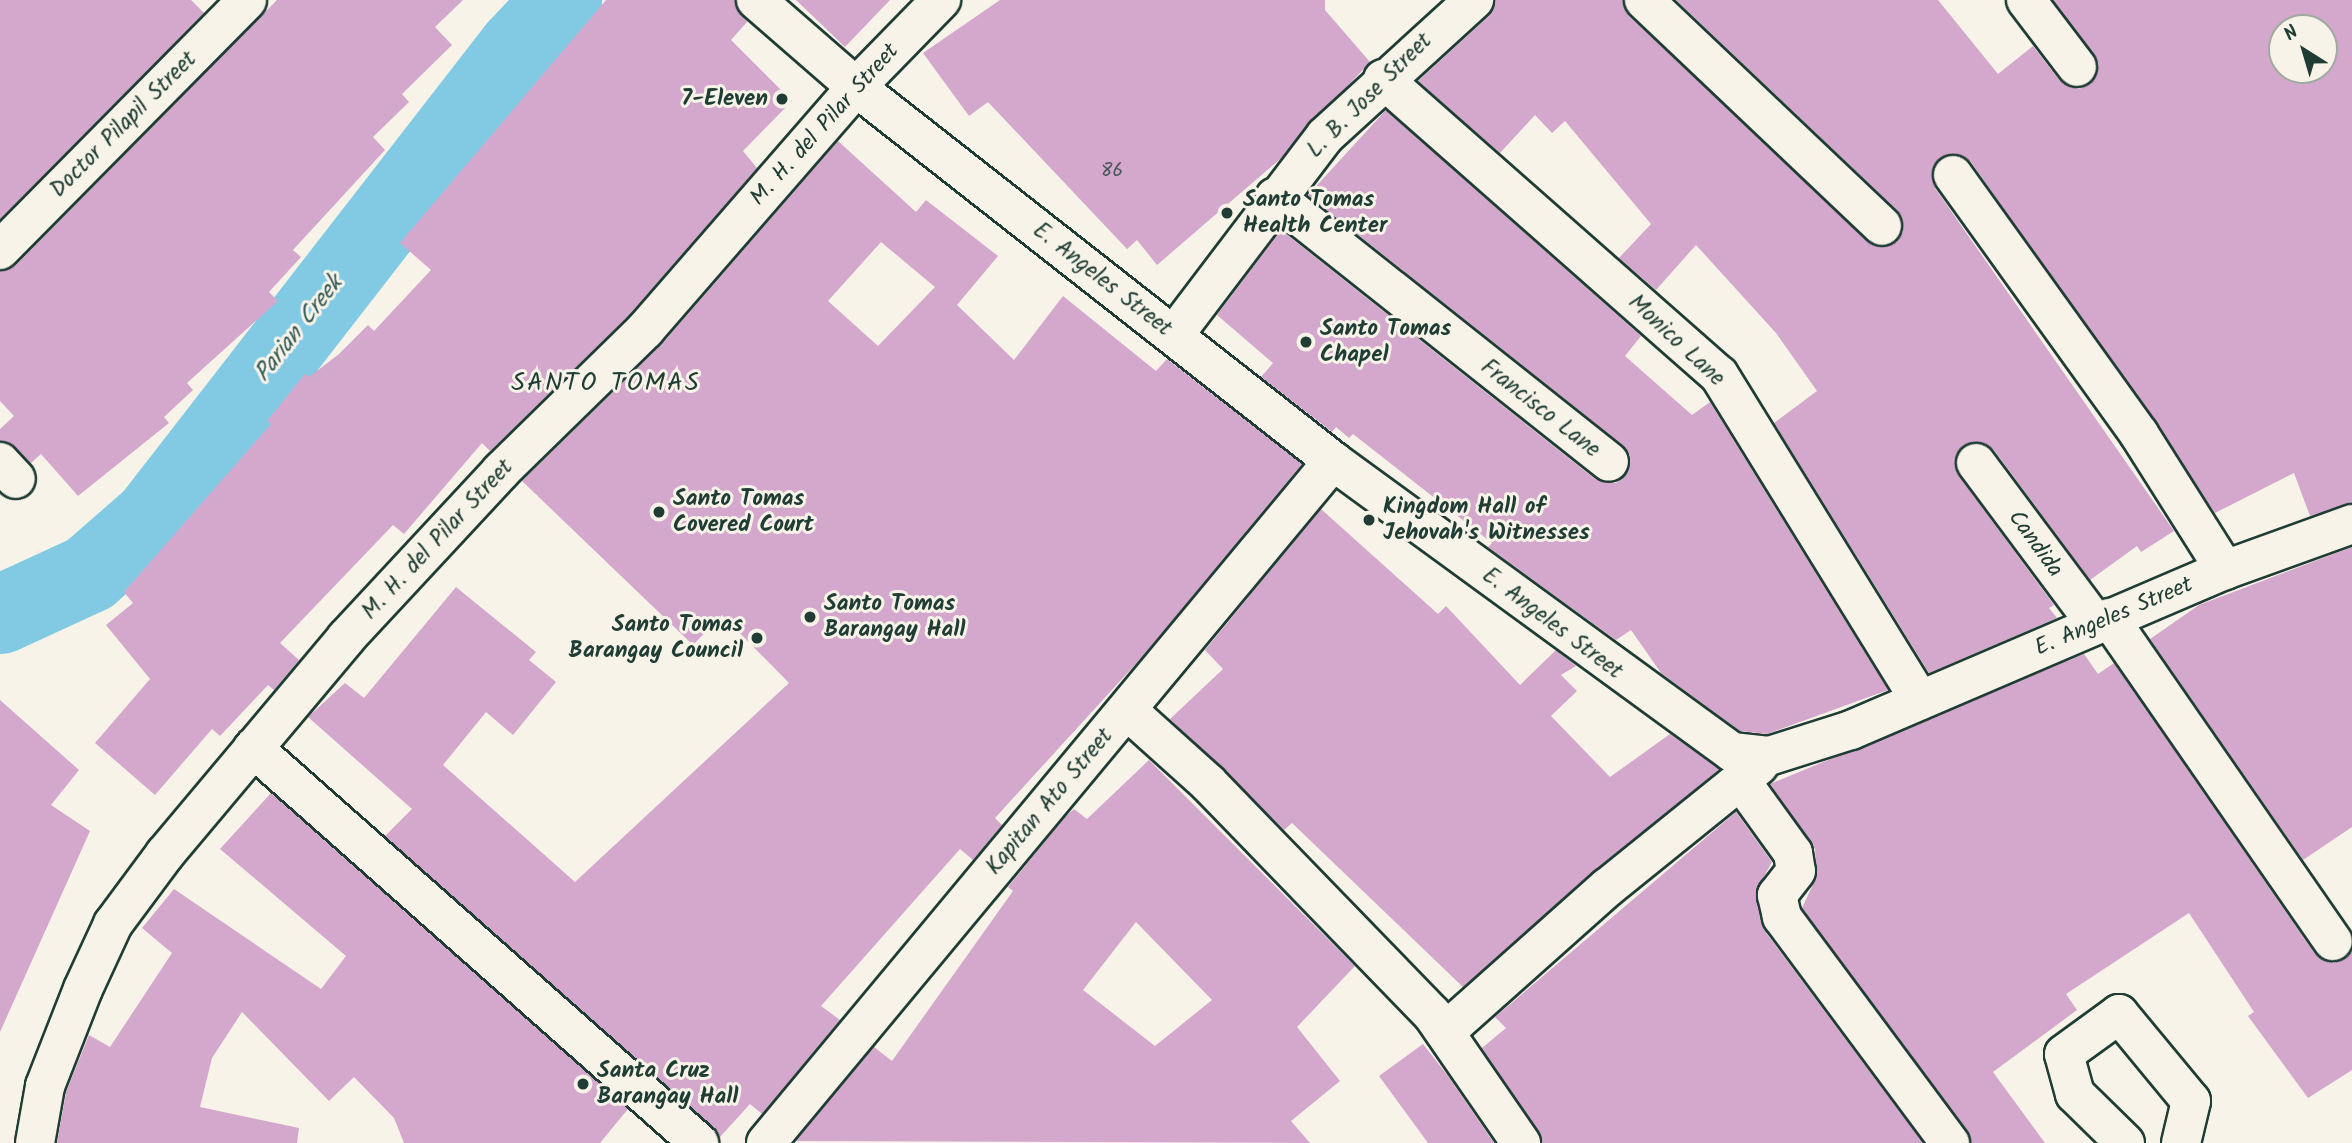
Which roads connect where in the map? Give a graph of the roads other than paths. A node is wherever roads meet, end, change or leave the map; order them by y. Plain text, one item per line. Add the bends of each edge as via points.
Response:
1 (247, 0) edge
2 (756, 0) edge
3 (941, 0) edge
4 (1474, 0) edge
5 (1644, 0) edge
6 (2026, 0) edge
7 (2077, 67) dead end
8 (1383, 79) junction
9 (856, 87) junction
10 (1953, 175) dead end
11 (1275, 197) junction
12 (1882, 226) dead end
13 (0, 250) edge
14 (1174, 335) junction
15 (1333, 461) junction
16 (1609, 462) dead end
17 (1976, 463) dead end
18 (2352, 524) edge
19 (2225, 570) junction
20 (2102, 621) junction
21 (1920, 699) junction
22 (1127, 710) junction
23 (253, 748) junction
24 (1755, 769) junction
25 (2333, 941) dead end
26 (1445, 1032) junction
27 (34, 1143) edge
28 (699, 1143) edge
29 (766, 1143) edge
30 (1521, 1143) edge
31 (1950, 1143) edge
32 (2125, 1143) edge
33 (2181, 1143) edge

1 - 13 street, Doctor Pilapil Street
2 - 9 street, E. Angeles Street
3 - 9 street, M. H. del Pilar Street
4 - 8 street, L. B. Jose Street
5 - 12 street
6 - 7 street
8 - 11 street, L. B. Jose Street
8 - 21 street, Monico Lane via 1719,375
9 - 14 street, E. Angeles Street
9 - 23 street, M. H. del Pilar Street via 645,330 501,471
10 - 19 street via 2139,434
11 - 14 street, L. B. Jose Street
11 - 16 street, Francisco Lane
14 - 15 street, E. Angeles Street
15 - 22 street, Kapitan Ato Street
15 - 24 street, E. Angeles Street
17 - 20 street, Candida
18 - 19 street, E. Angeles Street
19 - 20 street, E. Angeles Street
20 - 21 street, E. Angeles Street
20 - 25 street, Candida
21 - 24 street, E. Angeles Street
22 - 26 street via 1306,881
22 - 29 street, Kapitan Ato Street
23 - 27 street, M. H. del Pilar Street via 113,924 55,1056
23 - 28 street
24 - 26 street via 1608,887
24 - 31 street via 1793,853 1796,871 1777,895 1782,917
26 - 30 street
32 - 33 street via 2075,1094 2064,1054 2119,1014 2191,1101

